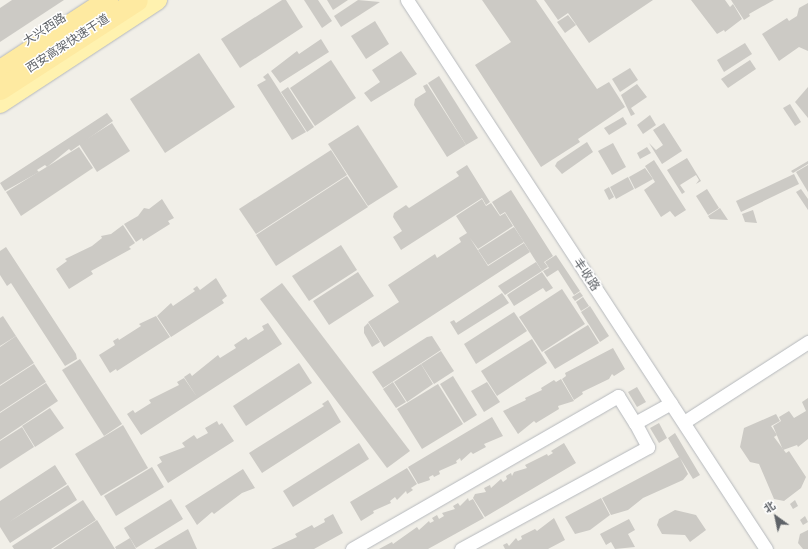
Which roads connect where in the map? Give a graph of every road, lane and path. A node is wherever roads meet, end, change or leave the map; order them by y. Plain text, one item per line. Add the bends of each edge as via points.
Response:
1 (90, 0) edge
2 (107, 0) edge
3 (137, 0) edge
4 (157, 0) edge
5 (407, 0) edge
6 (0, 59) edge
7 (0, 70) edge
8 (0, 89) edge
9 (0, 103) edge
10 (808, 342) edge
11 (671, 403) junction
12 (684, 422) junction
13 (635, 423) junction
14 (352, 549) edge
15 (461, 549) edge
16 (766, 549) edge

1 - 6 main road, 大兴西路
2 - 7 highway, 西安高架快速干道
3 - 8 highway, 西安高架快速干道
4 - 9 main road
5 - 11 street, 丰收路
10 - 12 street
11 - 12 street, 丰收路
11 - 13 street
12 - 16 street, 丰收路
13 - 14 street via 618,396
13 - 15 street via 648,447

